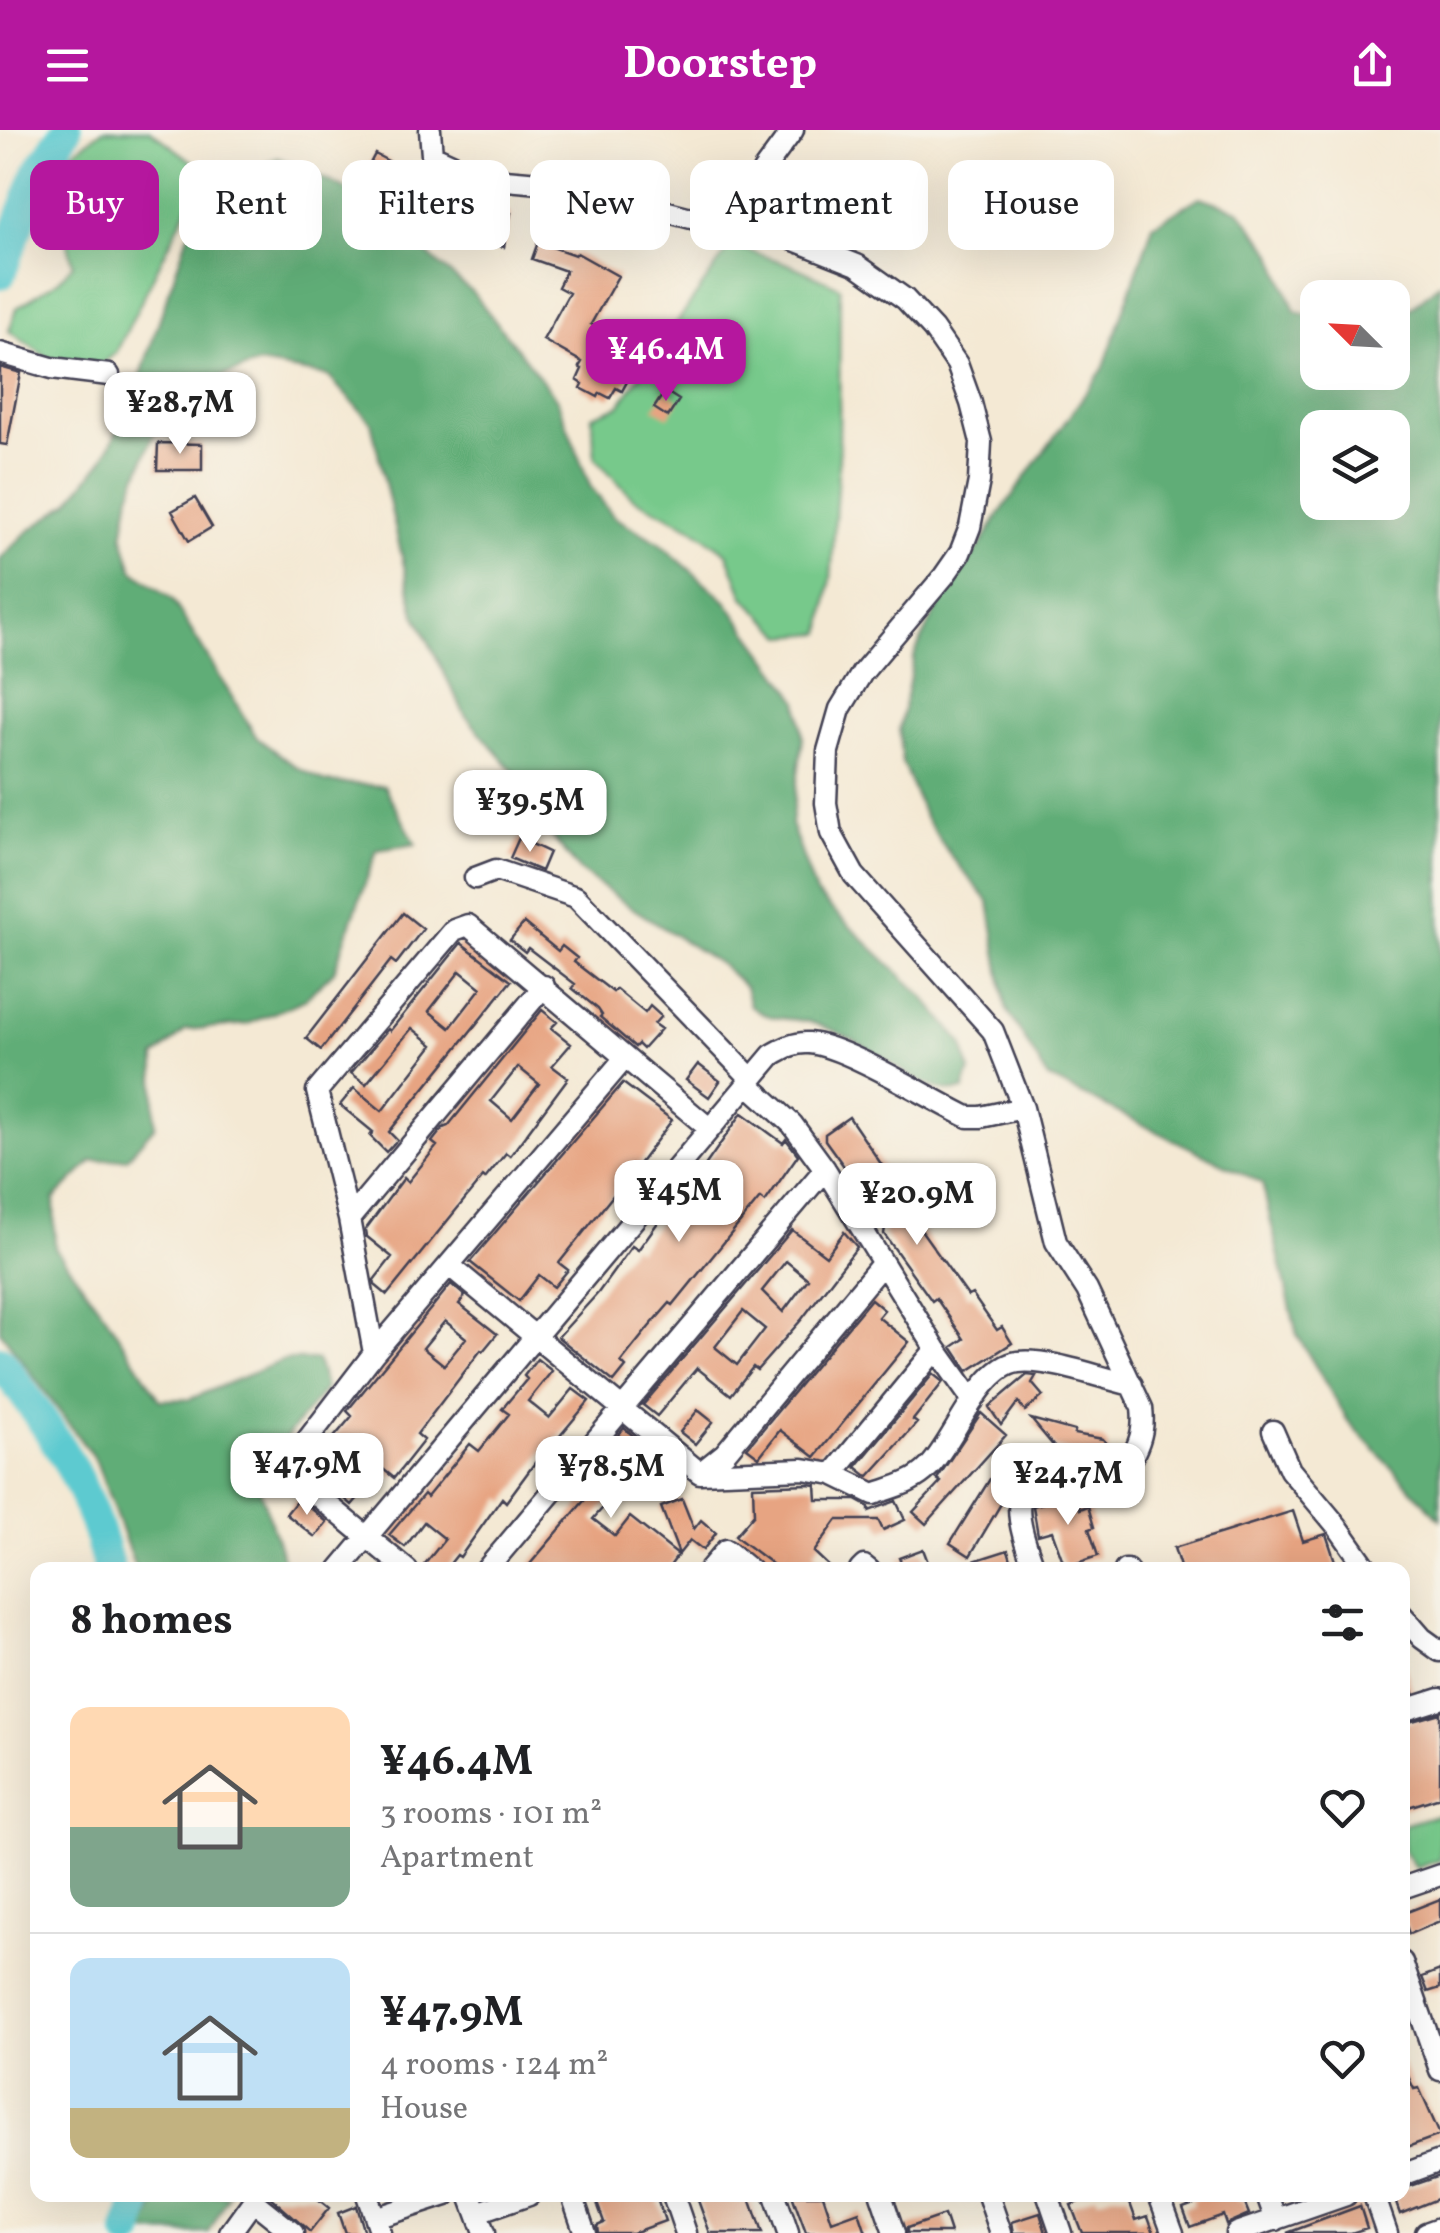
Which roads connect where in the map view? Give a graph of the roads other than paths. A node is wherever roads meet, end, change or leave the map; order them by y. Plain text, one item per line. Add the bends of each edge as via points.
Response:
1 (430, 130) edge
2 (794, 130) edge
3 (771, 160) edge
4 (690, 218) edge
5 (819, 250) edge
6 (0, 354) edge
7 (109, 375) dead end
8 (475, 878) dead end
9 (544, 986) junction
10 (625, 1058) junction
11 (749, 1086) junction
12 (1022, 1108) junction
13 (710, 1129) junction
14 (825, 1169) junction
15 (348, 1219) junction
16 (882, 1264) junction
17 (450, 1266) junction
18 (538, 1337) junction
19 (936, 1349) junction
20 (374, 1354) junction
21 (1132, 1386) junction
22 (973, 1401) junction
23 (622, 1411) junction
24 (1273, 1431) dead end
25 (700, 1472) junction
26 (833, 1474) junction
27 (366, 1537) junction
28 (346, 1562) edge
29 (397, 1562) edge
30 (493, 1562) edge
31 (716, 1562) edge
32 (740, 1562) edge
33 (1031, 1562) edge
34 (1362, 1562) edge
35 (1410, 1624) edge
36 (1440, 1651) edge
37 (1440, 1700) edge
38 (1410, 1709) edge
39 (1440, 1875) edge
40 (1410, 1885) edge
41 (1410, 1985) edge
42 (1440, 2070) edge
43 (1440, 2162) edge
44 (1410, 2172) edge
45 (370, 2202) edge
46 (431, 2202) edge
47 (510, 2202) edge
48 (574, 2202) edge
49 (675, 2202) edge
50 (777, 2202) edge
51 (883, 2202) edge
52 (990, 2202) edge
53 (1051, 2202) edge
54 (1162, 2202) edge
55 (1270, 2202) edge
56 (1326, 2202) edge
57 (1376, 2202) edge
58 (477, 2214) edge
59 (1276, 2220) junction
60 (378, 2226) edge
61 (1440, 2228) edge
62 (230, 2233) edge
63 (294, 2233) edge
64 (585, 2233) edge
65 (686, 2233) edge
66 (788, 2233) edge
67 (894, 2233) edge
68 (1001, 2233) edge
69 (1062, 2233) edge
70 (1173, 2233) edge
71 (1236, 2233) edge
72 (1387, 2233) edge
73 (1426, 2233) edge

1 - 4 street via 432,155 482,178 564,185
2 - 3 street
5 - 12 street via 857,265 933,329 956,364 981,442 979,481 960,553 840,709 828,751 832,833 854,875 993,1031
6 - 7 street
8 - 11 street via 496,870 576,896 746,1074
9 - 10 street
9 - 15 street
9 - 15 street via 468,925 454,930 318,1091
10 - 13 street
10 - 17 street
11 - 12 street via 772,1056 813,1044 968,1117
11 - 13 street
11 - 14 street via 792,1124
12 - 21 street via 1056,1242 1087,1290
13 - 18 street
14 - 16 street
14 - 23 street
15 - 20 street
16 - 19 street
16 - 25 street via 725,1452
17 - 18 street
17 - 20 street
18 - 23 street
18 - 27 street
19 - 22 street
19 - 26 street
20 - 27 street via 284,1469
21 - 22 street via 1016,1362 994,1375
21 - 33 street via 1144,1423 1121,1474 1112,1481 1049,1477 1022,1493 1017,1518
22 - 26 street via 914,1481 874,1494
23 - 25 street
23 - 30 street
24 - 34 street via 1290,1470
25 - 26 street
27 - 28 street
27 - 29 street
31 - 32 street via 726,1550
35 - 36 street
37 - 38 street
39 - 40 street
41 - 42 street
43 - 44 street
45 - 60 street
46 - 60 street
47 - 58 street
48 - 64 street
49 - 65 street
50 - 66 street
51 - 67 street
52 - 68 street
53 - 69 street
54 - 70 street
55 - 59 street
56 - 59 street
57 - 72 street
59 - 71 street
61 - 73 street
62 - 63 street via 253,2202

